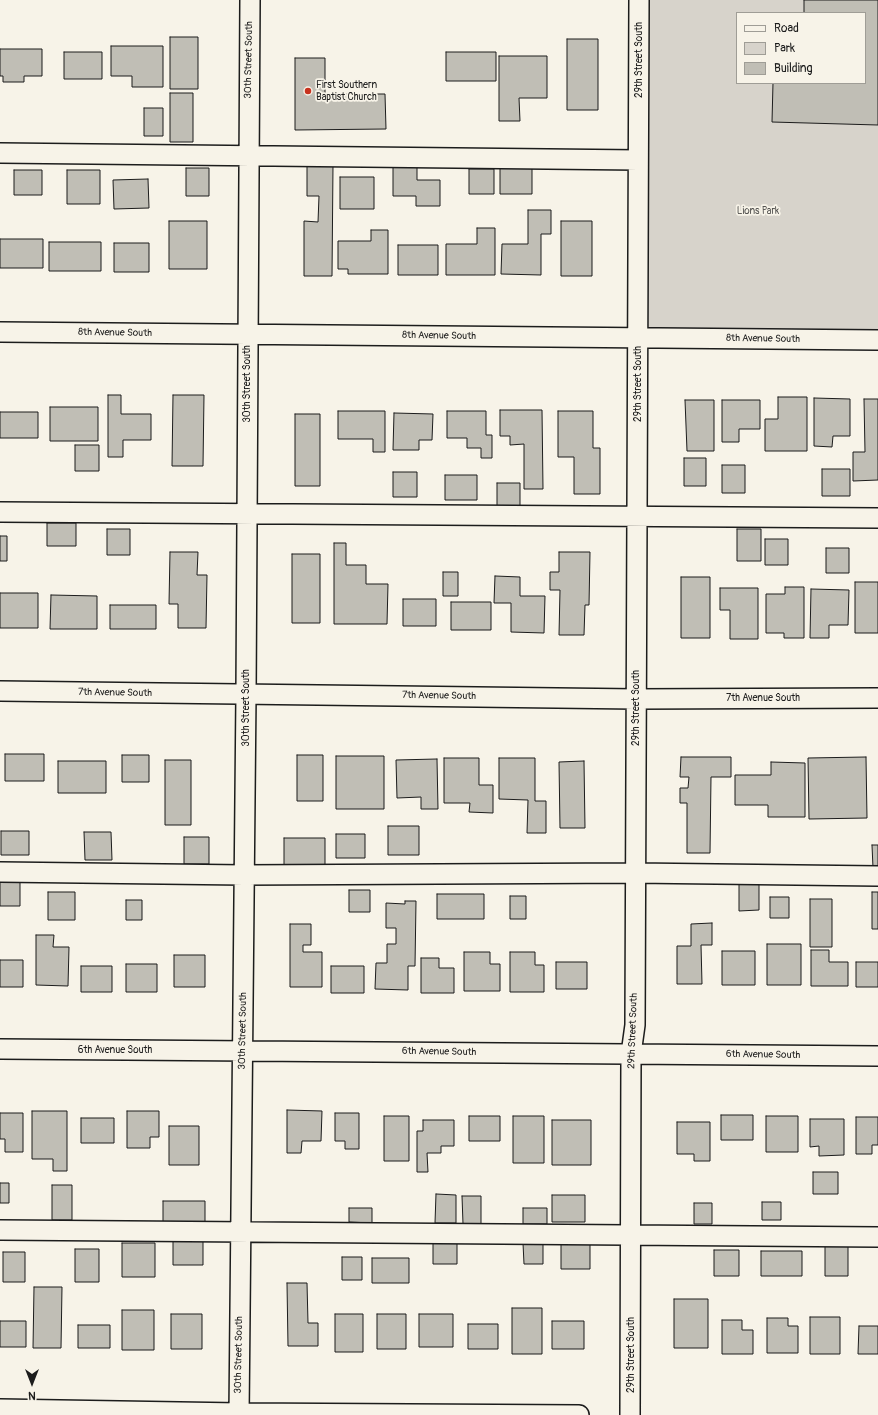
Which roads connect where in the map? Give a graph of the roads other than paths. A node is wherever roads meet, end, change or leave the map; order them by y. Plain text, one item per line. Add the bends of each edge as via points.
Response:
1 (250, 0) edge
2 (639, 0) edge
3 (0, 153) edge
4 (248, 155) junction
5 (638, 160) junction
6 (0, 332) edge
7 (247, 334) junction
8 (638, 338) junction
9 (878, 340) edge
10 (0, 512) edge
11 (246, 514) junction
12 (637, 516) junction
13 (878, 518) edge
14 (0, 691) edge
15 (246, 694) junction
16 (878, 698) edge
17 (636, 699) junction
18 (0, 872) edge
19 (636, 873) junction
20 (244, 875) junction
21 (878, 876) edge
22 (0, 1049) edge
23 (242, 1050) junction
24 (632, 1054) junction
25 (878, 1056) edge
26 (0, 1230) edge
27 (241, 1231) junction
28 (631, 1234) junction
29 (878, 1237) edge
30 (0, 1408) edge
31 (239, 1414) edge
32 (580, 1415) edge
33 (630, 1415) edge

1 - 4 street, 30th Street South
2 - 5 street, 29th Street South
3 - 4 street
4 - 5 street
4 - 7 street, 30th Street South
5 - 8 street, 29th Street South
6 - 7 street, 8th Avenue South
7 - 8 street, 8th Avenue South
7 - 11 street, 30th Street South
8 - 9 street, 8th Avenue South
8 - 12 street, 29th Street South
10 - 11 street
11 - 12 street
11 - 15 street, 30th Street South
12 - 13 street
12 - 17 street, 29th Street South
14 - 15 street, 7th Avenue South
15 - 17 street, 7th Avenue South
15 - 20 street, 30th Street South
16 - 17 street, 7th Avenue South
17 - 19 street, 29th Street South
18 - 20 street
19 - 20 street
19 - 21 street
19 - 24 street, 29th Street South via 635,1025
20 - 23 street, 30th Street South
22 - 23 street, 6th Avenue South
23 - 24 street, 6th Avenue South
23 - 27 street, 30th Street South
24 - 25 street, 6th Avenue South
24 - 28 street, 29th Street South
26 - 27 street
27 - 28 street
27 - 31 street, 30th Street South
28 - 29 street
28 - 33 street, 29th Street South
30 - 31 street
31 - 32 street

